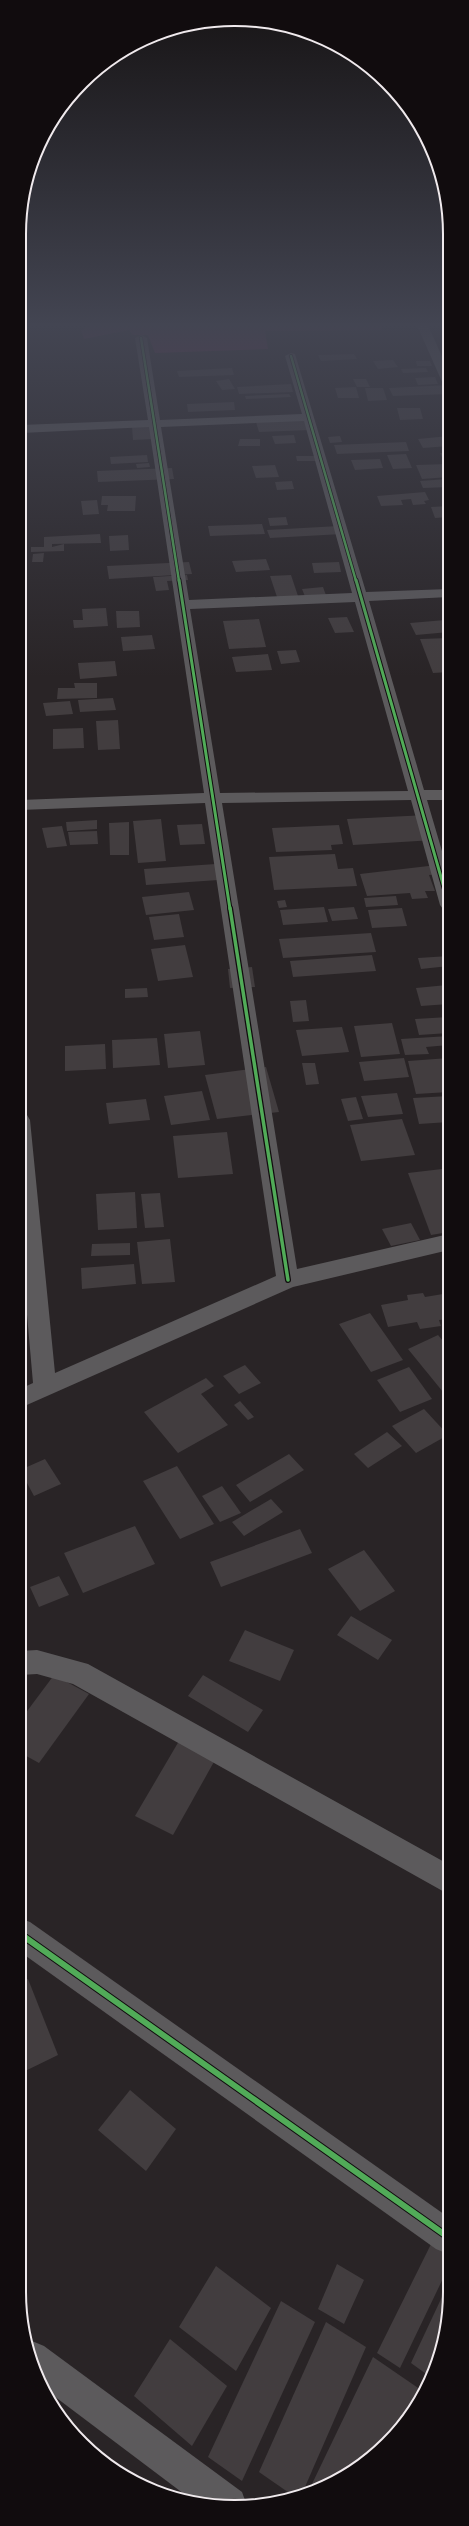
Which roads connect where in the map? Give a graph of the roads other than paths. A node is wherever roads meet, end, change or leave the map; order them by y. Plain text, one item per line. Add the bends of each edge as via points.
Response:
1 (157, 441) edge
2 (315, 441) edge
3 (443, 593) edge
4 (360, 597) junction
5 (183, 605) junction
6 (443, 795) edge
7 (418, 796) junction
8 (213, 798) junction
9 (26, 805) edge
10 (443, 884) edge
11 (26, 1184) edge
12 (443, 1248) edge
13 (288, 1280) junction
14 (45, 1387) junction
15 (26, 1396) edge
16 (26, 1663) edge
17 (443, 1877) edge
18 (26, 1938) edge
19 (443, 2233) edge
20 (39, 2363) edge
21 (222, 2500) edge

1 - 5 street
2 - 4 street
3 - 4 street
4 - 5 street
4 - 7 street
5 - 8 street
6 - 7 street
7 - 8 street
7 - 10 street
8 - 9 street
8 - 13 street
11 - 14 street
12 - 13 street
13 - 14 street
14 - 15 street
16 - 17 street via 37,1662 79,1673
18 - 19 street
20 - 21 street

